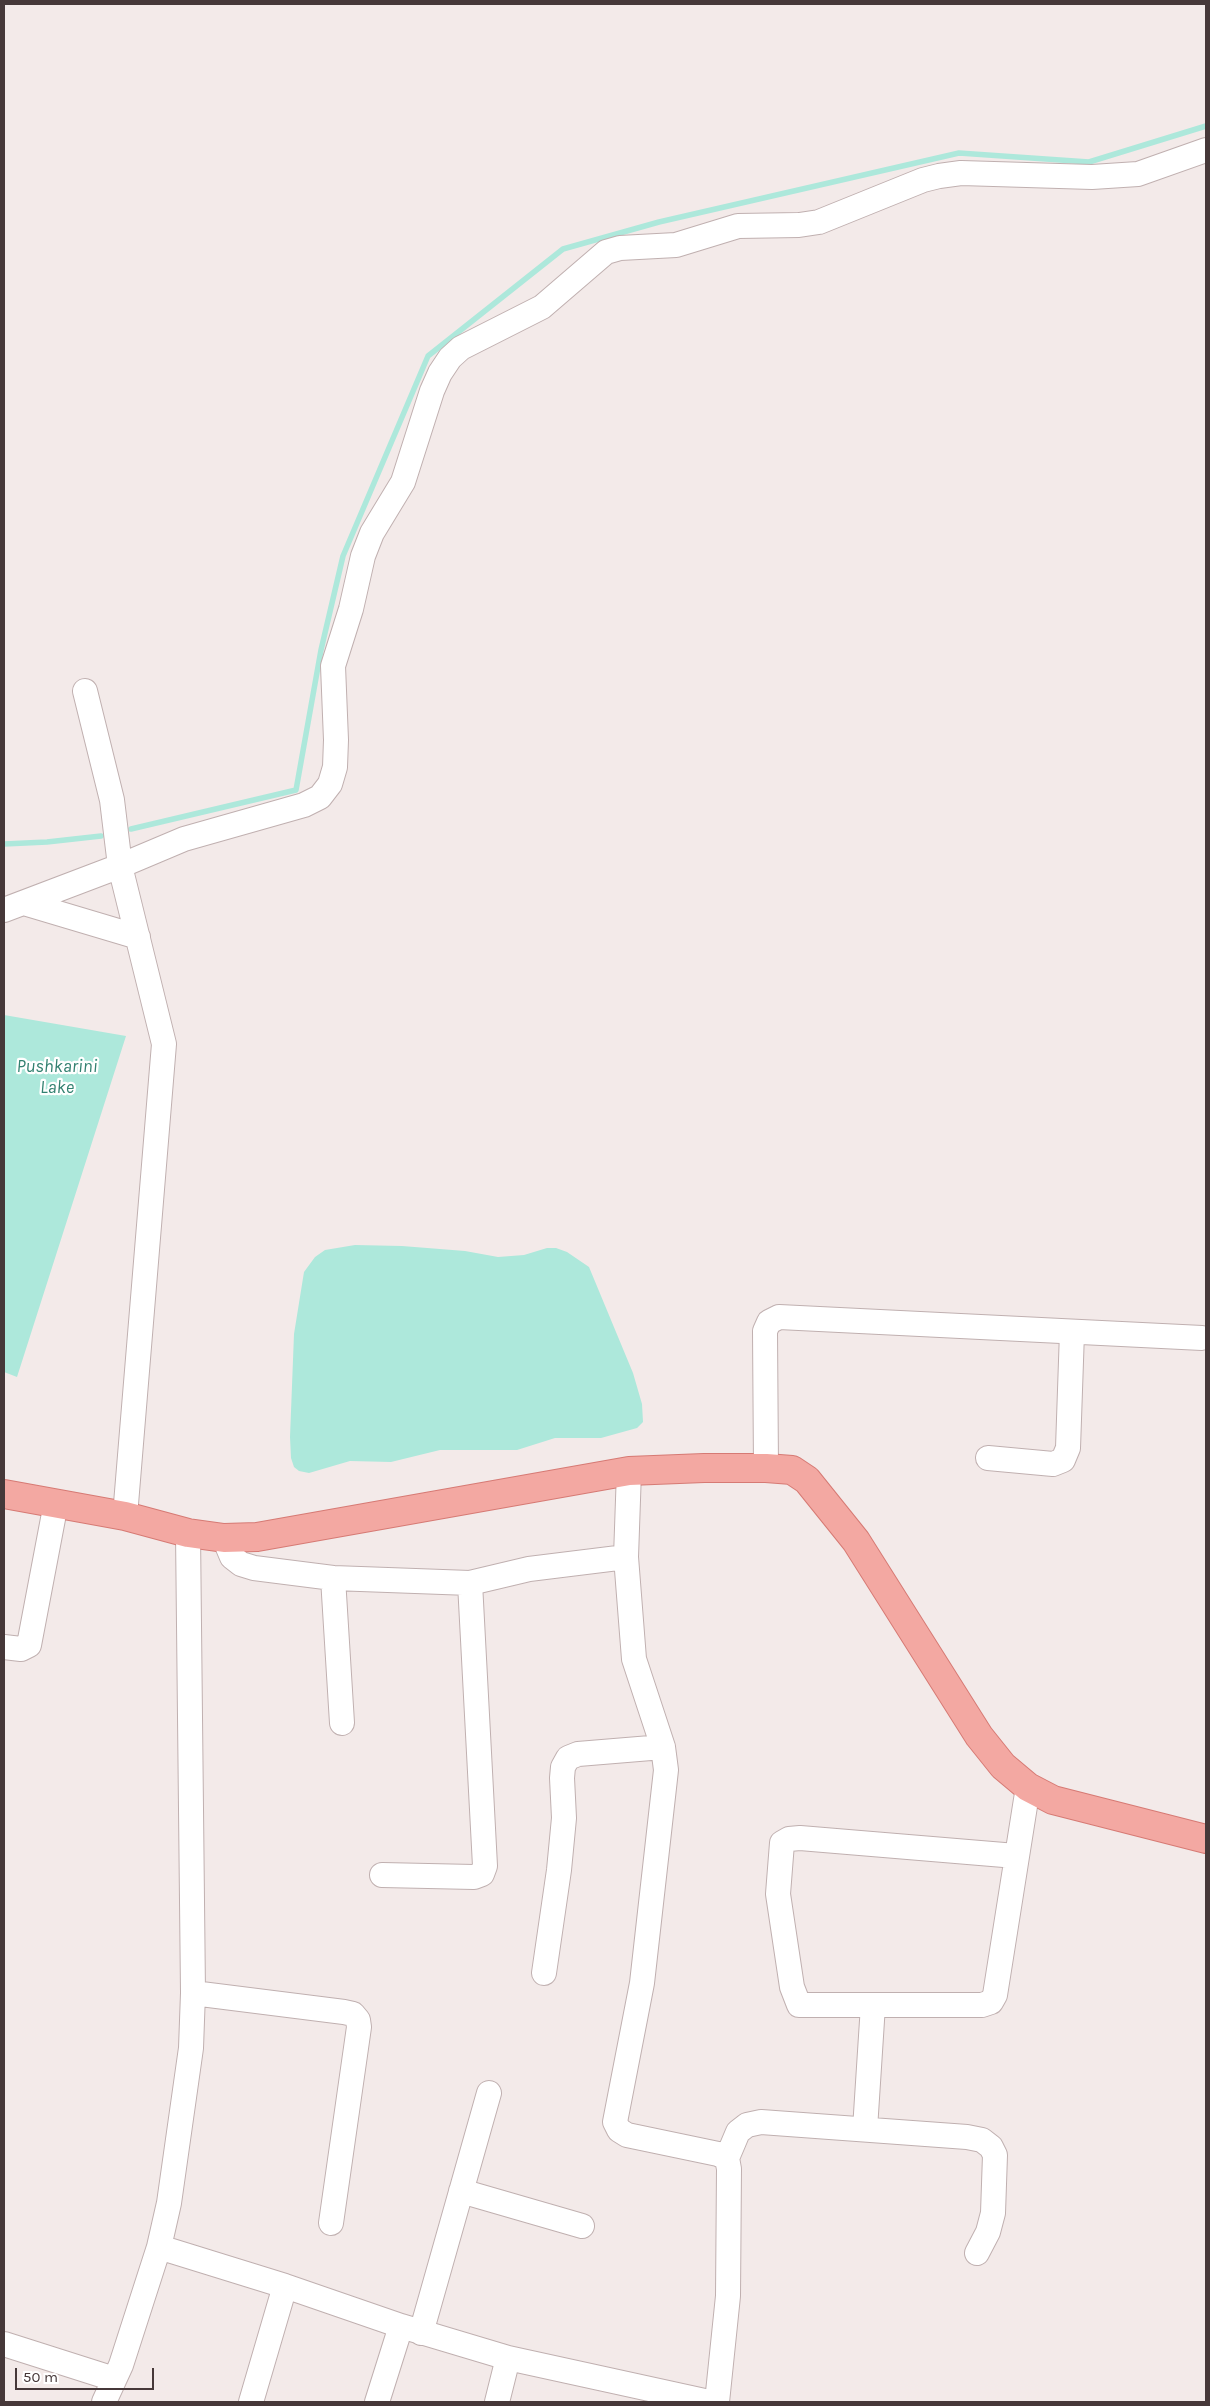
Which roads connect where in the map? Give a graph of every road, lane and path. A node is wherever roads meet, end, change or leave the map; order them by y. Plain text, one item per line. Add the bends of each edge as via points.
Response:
1 (1206, 150) edge
2 (85, 691) dead end
3 (120, 866) junction
4 (14, 906) edge
5 (138, 937) junction
6 (1072, 1332) junction
7 (1202, 1338) dead end
8 (988, 1458) dead end
9 (766, 1468) junction
10 (629, 1471) junction
11 (4, 1494) edge
12 (56, 1503) junction
13 (125, 1516) junction
14 (188, 1533) junction
15 (224, 1538) junction
16 (626, 1557) junction
17 (333, 1578) junction
18 (470, 1582) junction
19 (4, 1647) edge
20 (342, 1723) dead end
21 (663, 1747) junction
22 (1028, 1787) junction
23 (1206, 1839) edge
24 (1016, 1856) junction
25 (382, 1875) dead end
26 (544, 1973) dead end
27 (192, 1994) junction
28 (873, 2005) junction
29 (489, 2092) dead end
30 (865, 2129) junction
31 (726, 2158) junction
32 (461, 2191) junction
33 (330, 2223) dead end
34 (582, 2226) dead end
35 (158, 2246) junction
36 (977, 2253) dead end
37 (285, 2286) junction
38 (411, 2330) junction
39 (4, 2344) edge
40 (508, 2358) junction
41 (114, 2379) junction
42 (104, 2402) edge
43 (252, 2402) edge
44 (377, 2402) edge
45 (497, 2402) edge
46 (709, 2402) edge
47 (717, 2402) edge

1 - 3 street via 1138,174 1092,177 960,173 939,176 819,222 738,226 676,245 620,248 606,252 542,307 461,348 440,373 403,482 372,533 363,556 351,609 336,650 333,666 335,767 330,784 320,797 304,806 184,839
2 - 3 street via 112,800
3 - 4 street
3 - 5 street
4 - 5 street
5 - 13 street via 164,1044
6 - 7 street
6 - 8 street via 1068,1448 1063,1460 1052,1464
6 - 9 street via 778,1317 769,1322 765,1330
9 - 10 main road
9 - 22 main road via 792,1470 807,1480 822,1497 856,1541 979,1736 1003,1766
10 - 15 main road via 257,1537
10 - 16 street
11 - 12 main road
12 - 13 main road
12 - 19 street via 29,1645 22,1649
13 - 14 main road
14 - 15 main road
14 - 27 street
15 - 17 street via 232,1558 241,1564
16 - 18 street via 529,1569
16 - 21 street via 634,1659
17 - 18 street
17 - 20 street
18 - 25 street via 485,1866 482,1874 474,1877
21 - 26 street via 578,1754 568,1758 563,1767 564,1818
21 - 31 street via 666,1770 642,1983 615,2122 627,2135
22 - 23 main road via 1080,1809
22 - 24 street
24 - 28 street via 995,1995 990,2002 982,2005
24 - 28 street via 800,1838 782,1843 778,1894 792,1987 799,2005
27 - 33 street via 344,2012 353,2014 358,2020
27 - 35 street via 191,2048 169,2203
28 - 30 street
29 - 32 street
30 - 31 street via 761,2122 746,2125 738,2132
30 - 36 street via 967,2137 982,2140 991,2147 995,2156 993,2212 988,2232
31 - 47 street via 729,2168 728,2296
32 - 34 street
32 - 38 street
35 - 37 street
35 - 41 street
37 - 38 street
37 - 43 street
38 - 40 street
38 - 44 street
39 - 41 street
40 - 45 street
40 - 46 street
41 - 42 street

